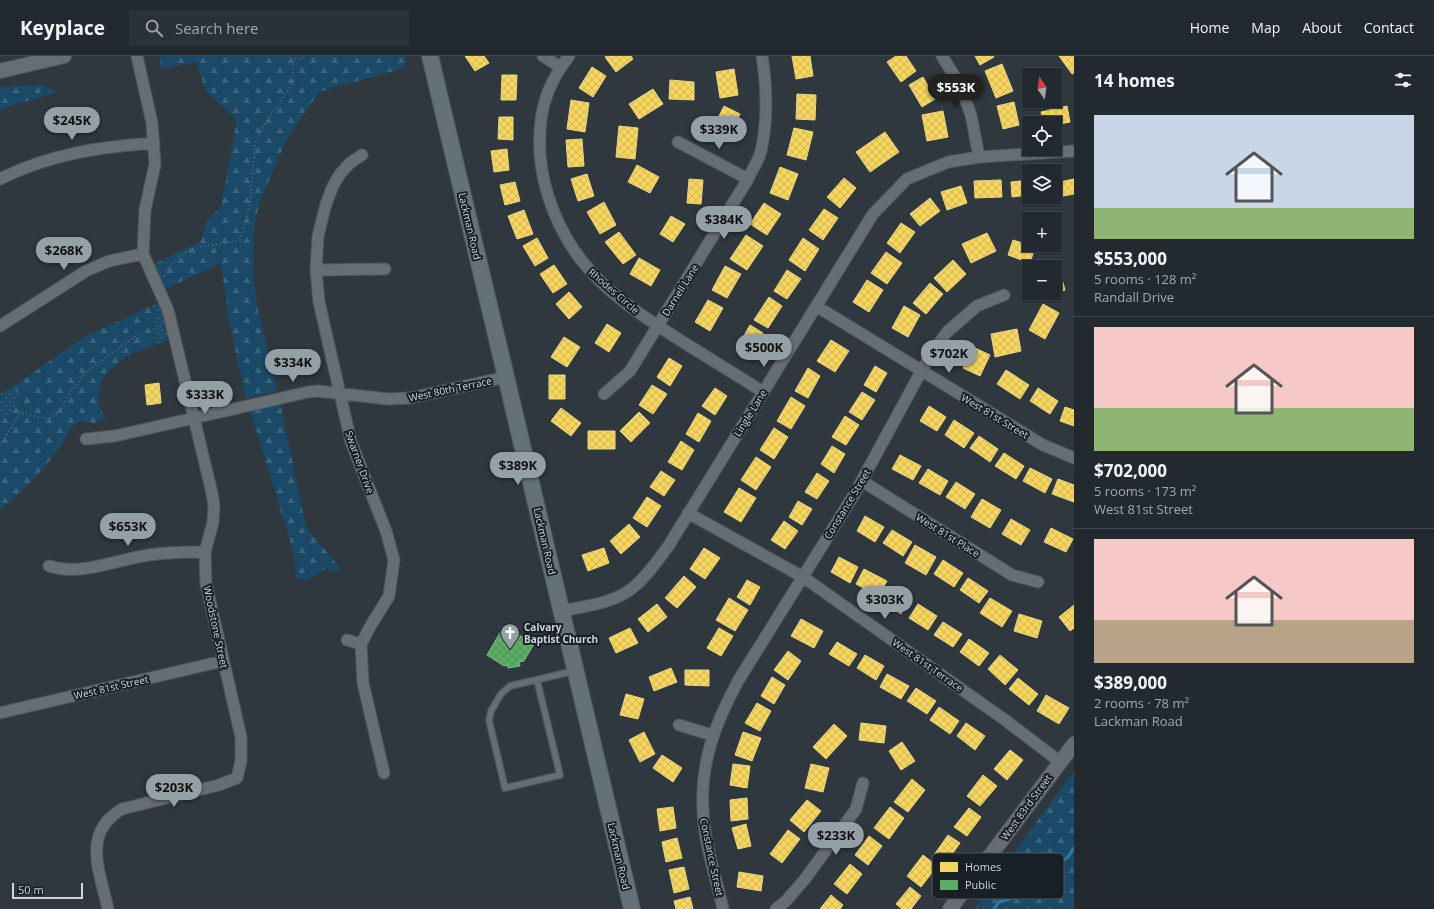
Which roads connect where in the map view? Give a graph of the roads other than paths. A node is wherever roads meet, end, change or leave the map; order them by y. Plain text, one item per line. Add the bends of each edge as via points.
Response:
1 (64, 56) edge
2 (137, 56) edge
3 (430, 56) edge
4 (543, 56) edge
5 (569, 56) edge
6 (762, 56) edge
7 (942, 56) edge
8 (560, 67) junction
9 (0, 71) edge
10 (678, 142) dead end
11 (154, 143) junction
12 (1074, 151) edge
13 (362, 155) dead end
14 (979, 157) junction
15 (0, 179) edge
16 (748, 179) junction
17 (144, 254) junction
18 (385, 269) dead end
19 (316, 270) junction
20 (1004, 295) dead end
21 (816, 306) junction
22 (0, 326) edge
23 (658, 326) junction
24 (922, 371) junction
25 (506, 377) junction
26 (763, 392) junction
27 (340, 393) junction
28 (604, 394) dead end
29 (194, 418) junction
30 (86, 439) dead end
31 (1074, 458) edge
32 (862, 481) junction
33 (688, 513) junction
34 (205, 552) junction
35 (49, 566) dead end
36 (803, 577) junction
37 (1038, 582) dead end
38 (562, 611) junction
39 (347, 640) dead end
40 (361, 644) junction
41 (223, 661) junction
42 (576, 670) junction
43 (537, 680) junction
44 (0, 713) edge
45 (679, 725) dead end
46 (712, 735) junction
47 (1074, 744) edge
48 (1060, 761) junction
49 (384, 773) dead end
50 (863, 783) dead end
51 (992, 853) edge
52 (957, 899) edge
53 (108, 909) edge
54 (632, 909) edge
55 (723, 909) edge
56 (776, 909) edge
57 (950, 909) edge

1 - 9 street
2 - 11 street, Woodstone Street
3 - 25 main road, Lackman Road
4 - 8 street
5 - 8 street, Rhodes Circle
6 - 16 street, Darnell Lane via 767,89 765,122 761,152
7 - 14 street via 960,85 971,115
8 - 23 street, Rhodes Circle via 553,78 540,115 542,176 553,208 566,237 581,261 622,300
10 - 16 street
11 - 15 street via 87,150 34,164
11 - 17 street, Woodstone Street via 155,164 145,210
12 - 14 street, Lingle Lane
13 - 19 street, Swarner Drive via 340,174 328,198 318,236
14 - 21 street, Lingle Lane via 948,162 907,179 873,214
16 - 23 street, Darnell Lane
17 - 22 street via 109,261 86,271
17 - 29 street, Woodstone Street via 168,310
18 - 19 street
19 - 27 street, Swarner Drive via 319,302
20 - 24 street, Constance Street via 977,306 947,332
21 - 24 street, West 81st Street
21 - 26 street, Lingle Lane
23 - 26 street, Rhodes Circle
23 - 28 street, Darnell Lane via 630,371
24 - 31 street, West 81st Street via 1043,445
24 - 32 street, Constance Street
25 - 27 street, West 80th Terrace via 410,398 388,399
25 - 38 main road, Lackman Road
26 - 33 street, Lingle Lane
27 - 29 street, West 80th Terrace via 308,392
27 - 40 street, Swarner Drive via 351,442 386,531 394,560 389,596
29 - 30 street, West 80th Terrace via 115,436
29 - 34 street, Woodstone Street via 214,506 213,522
32 - 36 street, Constance Street
32 - 37 street, West 81st Place via 1012,575
33 - 36 street, West 81st Terrace
33 - 38 street, Lingle Lane via 650,572 634,588 610,600
34 - 35 street via 165,552 81,570 59,570
34 - 41 street, Woodstone Street via 206,584
36 - 46 street, Constance Street via 738,681
36 - 48 street, West 81st Terrace
38 - 42 main road, Lackman Road
39 - 40 street
40 - 49 street via 363,683
41 - 44 street, West 81st Street
41 - 53 street, Woodstone Street via 241,737 241,761 237,778 219,785 122,809 111,815 102,826 95,845
42 - 43 lane
42 - 54 main road, Lackman Road
43 - 43 lane via 510,686 501,694 491,711 489,720 505,788 560,775
45 - 46 street
46 - 55 street, Constance Street via 704,771 702,810
47 - 48 street, West 83rd Street
48 - 51 street, West 83rd Street
50 - 56 street via 856,809 805,879
52 - 57 street, West 83rd Street

